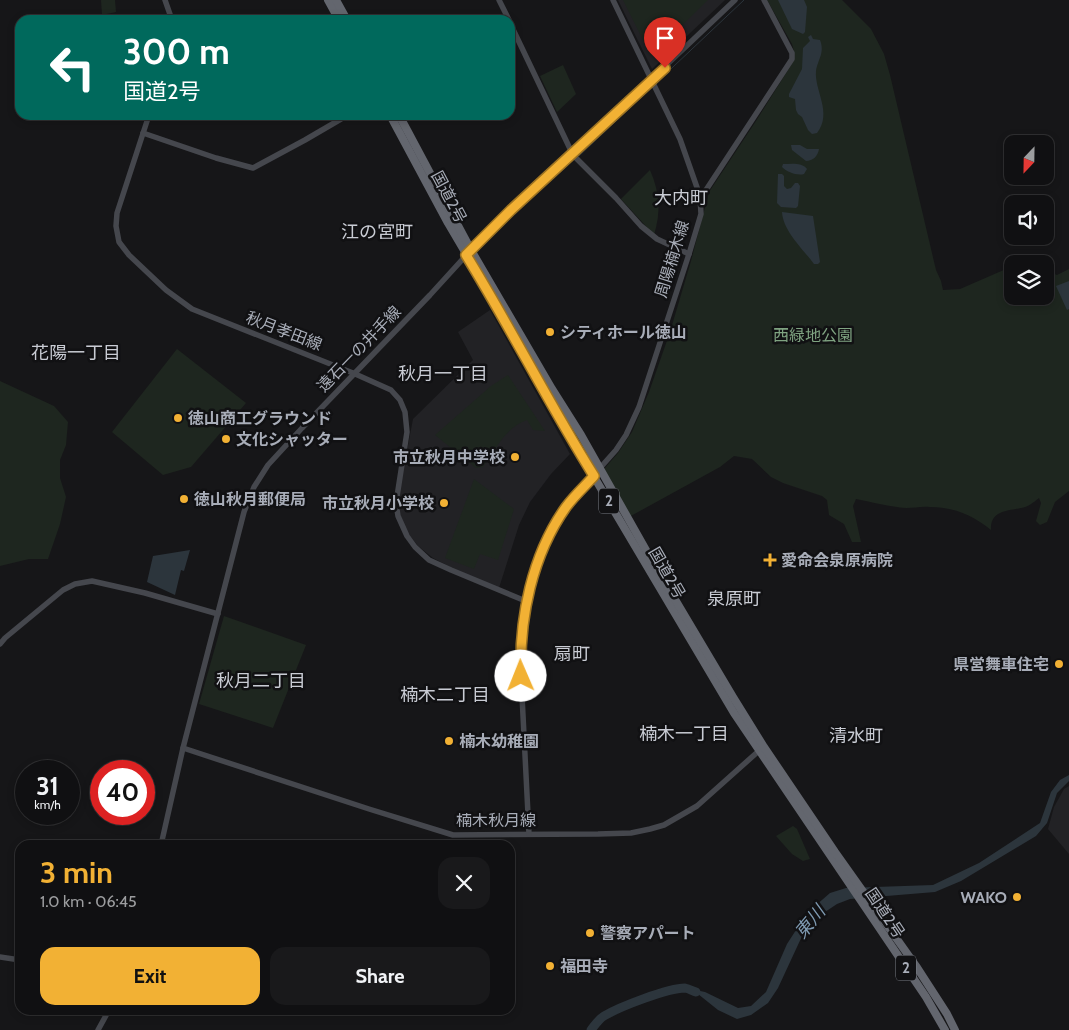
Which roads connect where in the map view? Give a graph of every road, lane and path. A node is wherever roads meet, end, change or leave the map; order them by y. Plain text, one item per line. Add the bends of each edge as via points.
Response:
1 (165, 0) edge
2 (328, 0) edge
3 (336, 0) edge
4 (499, 0) edge
5 (613, 0) edge
6 (735, 0) edge
7 (764, 0) edge
8 (170, 15) edge
9 (336, 15) edge
10 (344, 15) edge
11 (506, 15) edge
12 (515, 33) edge
13 (652, 84) junction
14 (147, 120) edge
15 (338, 120) edge
16 (393, 120) edge
17 (402, 120) edge
18 (143, 133) junction
19 (573, 154) junction
20 (700, 196) junction
21 (468, 252) junction
22 (690, 254) junction
23 (353, 373) junction
24 (600, 468) junction
25 (594, 476) junction
26 (528, 602) junction
27 (218, 614) junction
28 (0, 644) edge
29 (183, 748) junction
30 (761, 749) junction
31 (529, 834) junction
32 (162, 840) edge
33 (869, 906) junction
34 (0, 957) edge
35 (15, 959) edge
36 (106, 1015) edge
37 (98, 1030) edge
38 (944, 1030) edge
39 (955, 1030) edge

1 - 8 street
2 - 9 highway
3 - 10 highway
4 - 11 street
5 - 13 street, 周陽楠木線
6 - 13 street, 遠石一の井手線
7 - 20 street via 792,53 792,59
12 - 19 street
13 - 19 street, 遠石一の井手線
13 - 20 street, 周陽楠木線 via 680,139
14 - 18 street, 秋月孝田線
15 - 18 street via 253,168
16 - 21 highway, 国道2号 / 2
17 - 21 highway, 国道2号 / 2
18 - 23 street, 秋月孝田線 via 117,213 119,242 129,255 192,309
19 - 21 street, 遠石一の井手線
19 - 22 street via 641,226 657,239
20 - 22 street, 周陽楠木線 via 701,214
21 - 23 street, 遠石一の井手線
21 - 24 highway, 国道2号 / 2
21 - 25 highway, 国道2号 / 2
22 - 24 street, 周陽楠木線 via 639,407 626,435
23 - 26 street, 秋月孝田線 via 391,390 405,412 407,432 396,503 401,524 411,542 429,560
23 - 27 street, 遠石一の井手線 via 268,465 254,487 244,512
24 - 30 highway, 国道2号 / 2
25 - 26 street via 566,507 553,528 538,562
25 - 30 highway, 国道2号 / 2 via 729,705
26 - 31 street via 520,656
27 - 28 street via 92,581 63,590
27 - 29 street, 遠石一の井手線
29 - 31 street, 楠木秋月線 via 453,835
29 - 32 street, 遠石一の井手線
30 - 31 street, 楠木秋月線 via 697,806 664,825 631,833
30 - 33 highway, 国道2号 / 2
33 - 38 highway, 国道2号 / 2
33 - 39 highway, 国道2号 / 2 via 916,966
34 - 35 street
36 - 37 street

